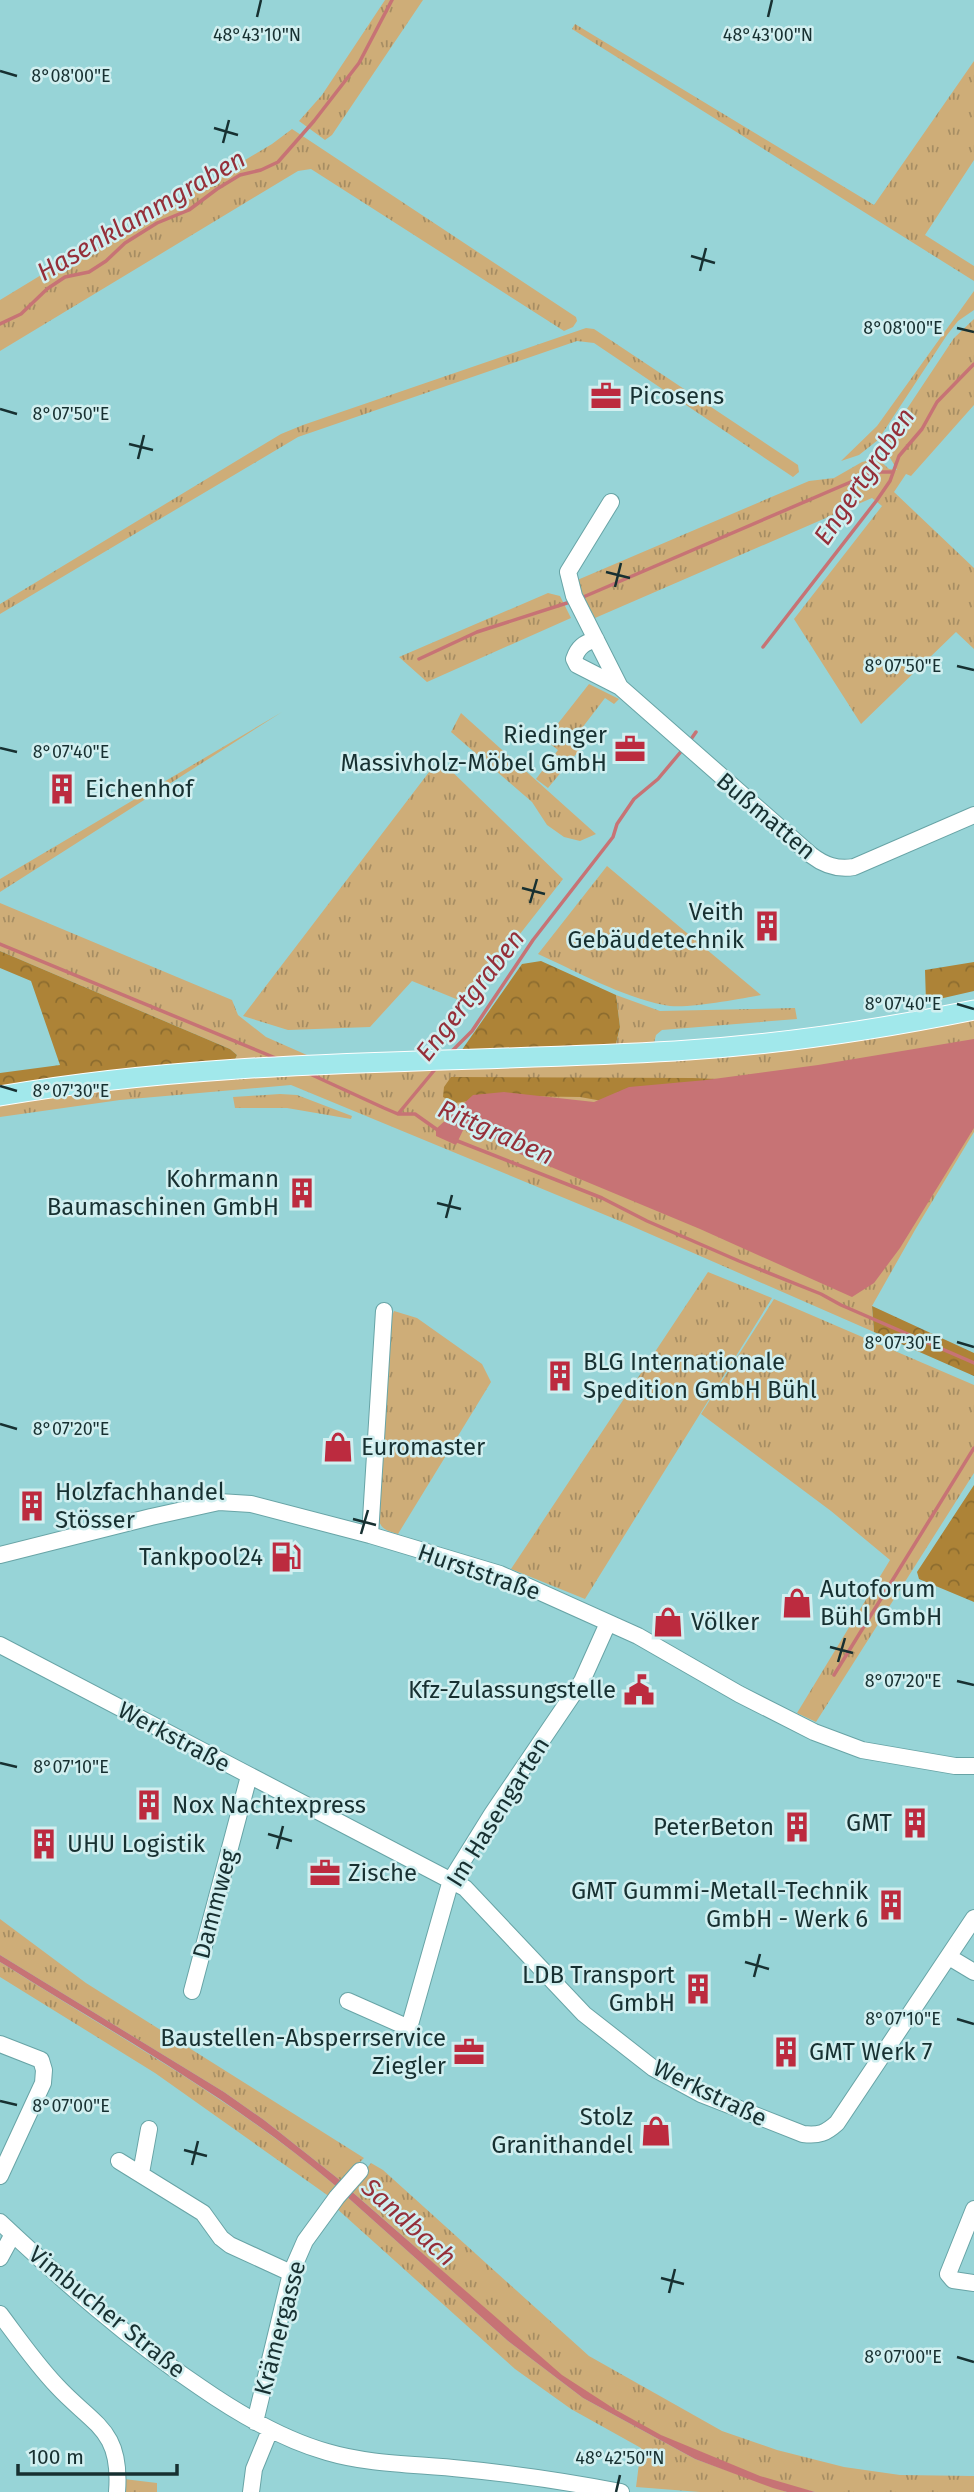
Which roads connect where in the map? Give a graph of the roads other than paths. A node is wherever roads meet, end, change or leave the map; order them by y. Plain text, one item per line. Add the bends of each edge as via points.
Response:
1 (611, 502) dead end
2 (596, 639) junction
3 (620, 687) junction
4 (974, 815) edge
5 (974, 1010) edge
6 (0, 1096) edge
7 (384, 1311) dead end
8 (370, 1535) junction
9 (0, 1555) edge
10 (608, 1623) junction
11 (0, 1645) edge
12 (974, 1766) edge
13 (249, 1776) junction
14 (452, 1880) junction
15 (974, 1918) edge
16 (949, 1957) junction
17 (974, 1972) edge
18 (192, 1991) dead end
19 (348, 2001) dead end
20 (0, 2044) edge
21 (149, 2129) dead end
22 (119, 2161) dead end
23 (360, 2171) dead end
24 (141, 2173) junction
25 (0, 2176) edge
26 (974, 2209) edge
27 (0, 2222) edge
28 (13, 2234) junction
29 (0, 2258) edge
30 (291, 2273) junction
31 (974, 2283) edge
32 (0, 2314) edge
33 (262, 2426) junction
34 (538, 2485) edge
35 (117, 2492) edge
36 (251, 2492) edge
37 (621, 2492) edge

1 - 2 street, Bußmatten via 568,572
2 - 3 street, Bußmatten
2 - 3 street, Bußmatten via 583,643 574,659 584,670
3 - 4 street, Bußmatten via 811,855 836,869 854,867
5 - 6 main road via 874,1028 677,1051 252,1068 163,1074
7 - 8 street
8 - 9 street, Hurststraße via 251,1504 219,1502
8 - 10 street, Hurststraße via 500,1574
10 - 12 street, Hurststraße via 826,1737 862,1751
10 - 14 street, Im Hasengarten via 582,1681
11 - 13 street, Werkstraße
13 - 14 street, Werkstraße
13 - 18 street, Dammweg
14 - 16 street, Werkstraße via 474,1897 584,2014 653,2068 739,2111 803,2134 826,2133 837,2123
14 - 19 street, Im Hasengarten via 409,2028
15 - 16 street, Werkstraße
16 - 17 street
20 - 25 street via 41,2060 44,2070 43,2083
21 - 24 street
22 - 24 street
23 - 30 street, Krämergasse via 306,2241
24 - 30 street via 203,2213 230,2245
26 - 31 street via 948,2274 953,2280
27 - 28 street, Vimbucher Straße
28 - 29 street
28 - 33 street, Vimbucher Straße via 131,2338
30 - 33 street, Krämergasse
32 - 35 street via 58,2388 102,2427 117,2459
33 - 34 street, Vimbucher Straße via 355,2459
33 - 36 street, Krämergasse
34 - 37 street, Vimbucher Straße

